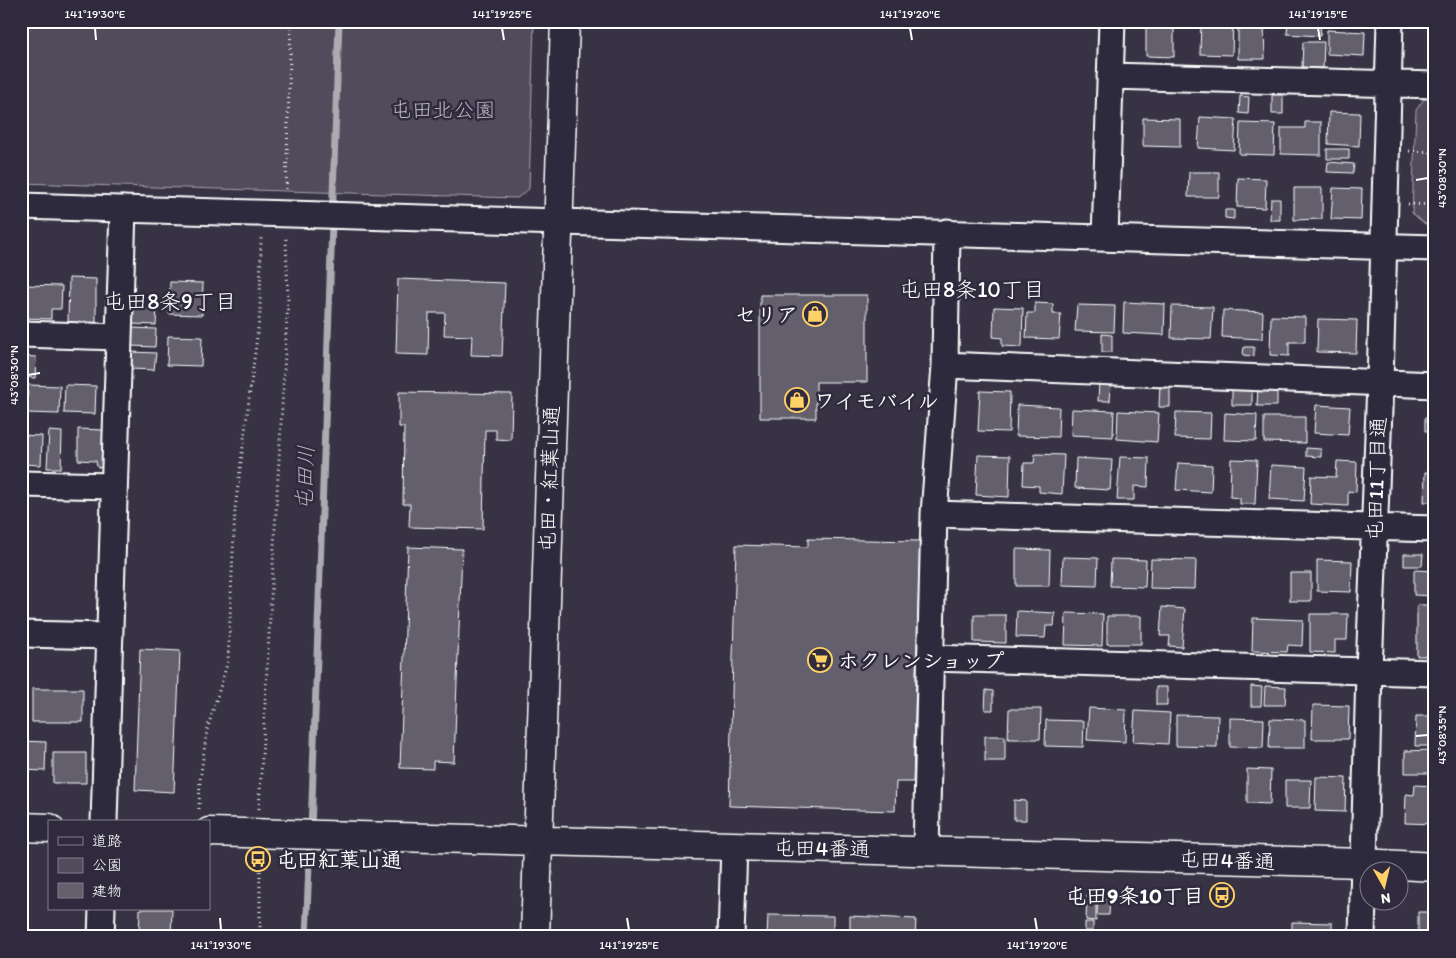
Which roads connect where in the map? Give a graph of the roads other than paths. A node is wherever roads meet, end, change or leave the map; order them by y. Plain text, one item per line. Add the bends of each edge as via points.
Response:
1 (564, 21) edge
2 (1112, 21) edge
3 (1390, 21) edge
4 (1110, 76) junction
5 (1388, 85) junction
6 (1435, 85) edge
7 (21, 206) edge
8 (123, 209) junction
9 (558, 222) junction
10 (947, 232) junction
11 (1105, 238) junction
12 (1382, 246) junction
13 (1435, 248) edge
14 (21, 334) edge
15 (119, 337) junction
16 (945, 365) junction
17 (1380, 383) junction
18 (1435, 385) edge
19 (21, 484) edge
20 (114, 486) junction
21 (934, 514) junction
22 (1374, 526) junction
23 (1435, 529) edge
24 (21, 634) edge
25 (110, 636) junction
26 (931, 658) junction
27 (1369, 671) junction
28 (1435, 673) edge
29 (104, 820) edge
30 (210, 821) edge
31 (21, 827) edge
32 (48, 828) edge
33 (537, 841) junction
34 (734, 846) junction
35 (926, 851) junction
36 (1364, 860) edge
37 (1358, 864) edge
38 (1408, 866) edge
39 (1435, 867) edge
40 (102, 910) edge
41 (1363, 910) edge
42 (101, 937) edge
43 (535, 937) edge
44 (731, 937) edge
45 (1362, 937) edge

1 - 9 street, 屯田・紅葉山通
2 - 4 street
3 - 5 street, 屯田11丁目通
4 - 5 street
4 - 11 street
5 - 6 street
5 - 12 street, 屯田11丁目通
7 - 8 street
8 - 9 street via 292,224 370,216
8 - 15 street
9 - 10 street
9 - 33 street, 屯田・紅葉山通
10 - 11 street
10 - 16 street
11 - 12 street
12 - 13 street
12 - 17 street, 屯田11丁目通
14 - 15 street
15 - 20 street
16 - 17 street
16 - 21 street
17 - 18 street
17 - 22 street, 屯田11丁目通
19 - 20 street
20 - 25 street
21 - 22 street
21 - 26 street
22 - 23 street
22 - 27 street, 屯田11丁目通
24 - 25 street
25 - 29 street
26 - 27 street
26 - 35 street
27 - 28 street
27 - 36 street, 屯田11丁目通
30 - 33 street, 屯田4番通 via 260,823 349,837
31 - 32 street
33 - 34 street, 屯田4番通
33 - 43 street, 屯田・紅葉山通
34 - 35 street, 屯田4番通
34 - 44 street
35 - 37 street, 屯田4番通
38 - 39 street, 屯田4番通
40 - 42 street
41 - 45 street, 屯田11丁目通

